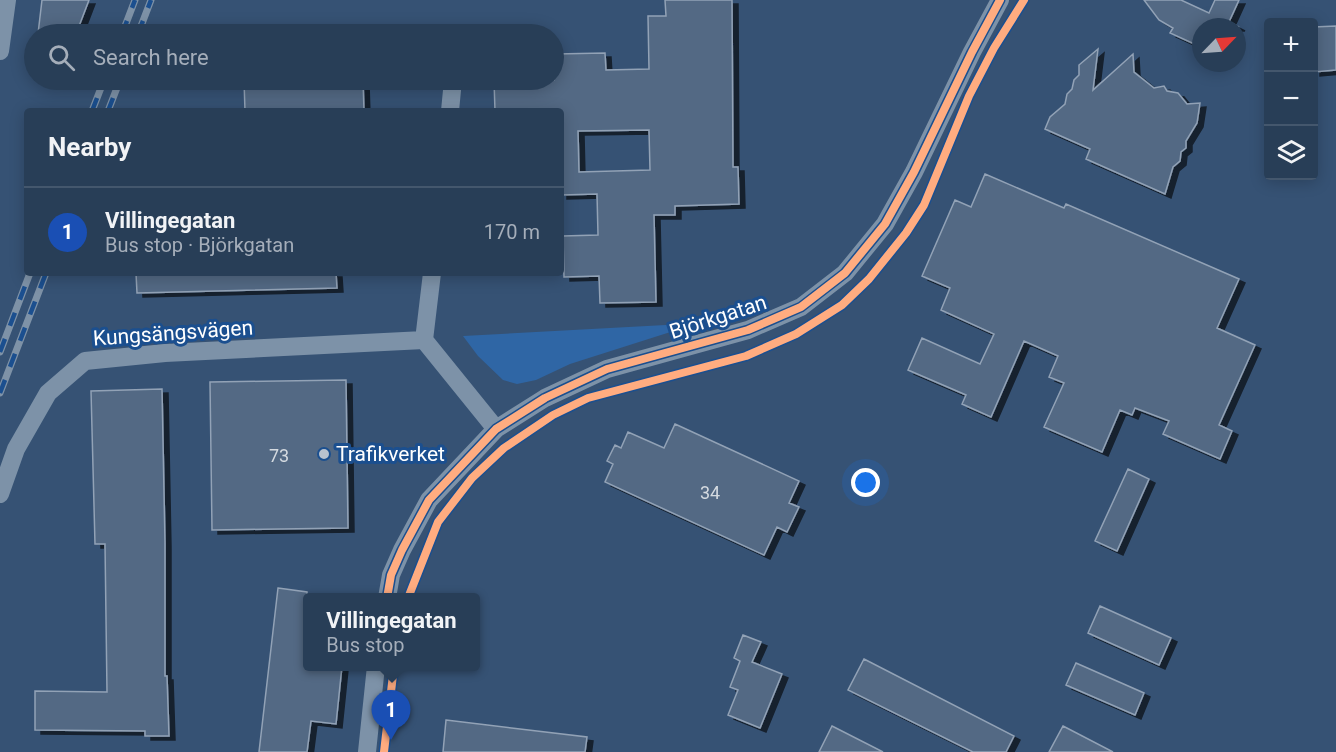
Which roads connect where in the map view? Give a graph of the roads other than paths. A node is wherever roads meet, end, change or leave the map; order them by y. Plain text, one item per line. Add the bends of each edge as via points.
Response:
1 (7, 0) edge
2 (1000, 0) edge
3 (0, 51) edge
4 (452, 90) edge
5 (450, 108) edge
6 (432, 276) edge
7 (424, 340) junction
8 (496, 429) junction
9 (0, 494) edge
10 (388, 593) edge
11 (375, 671) edge
12 (367, 752) edge

1 - 3 street
2 - 8 street, Björkgatan via 915,172 885,224 845,273 801,307 748,330 607,369 545,398
4 - 5 street
6 - 7 street
7 - 8 street
7 - 9 street, Kungsängsvägen via 165,353 85,361 48,393 16,449
8 - 10 street, Björkgatan via 429,500 398,558
11 - 12 street

